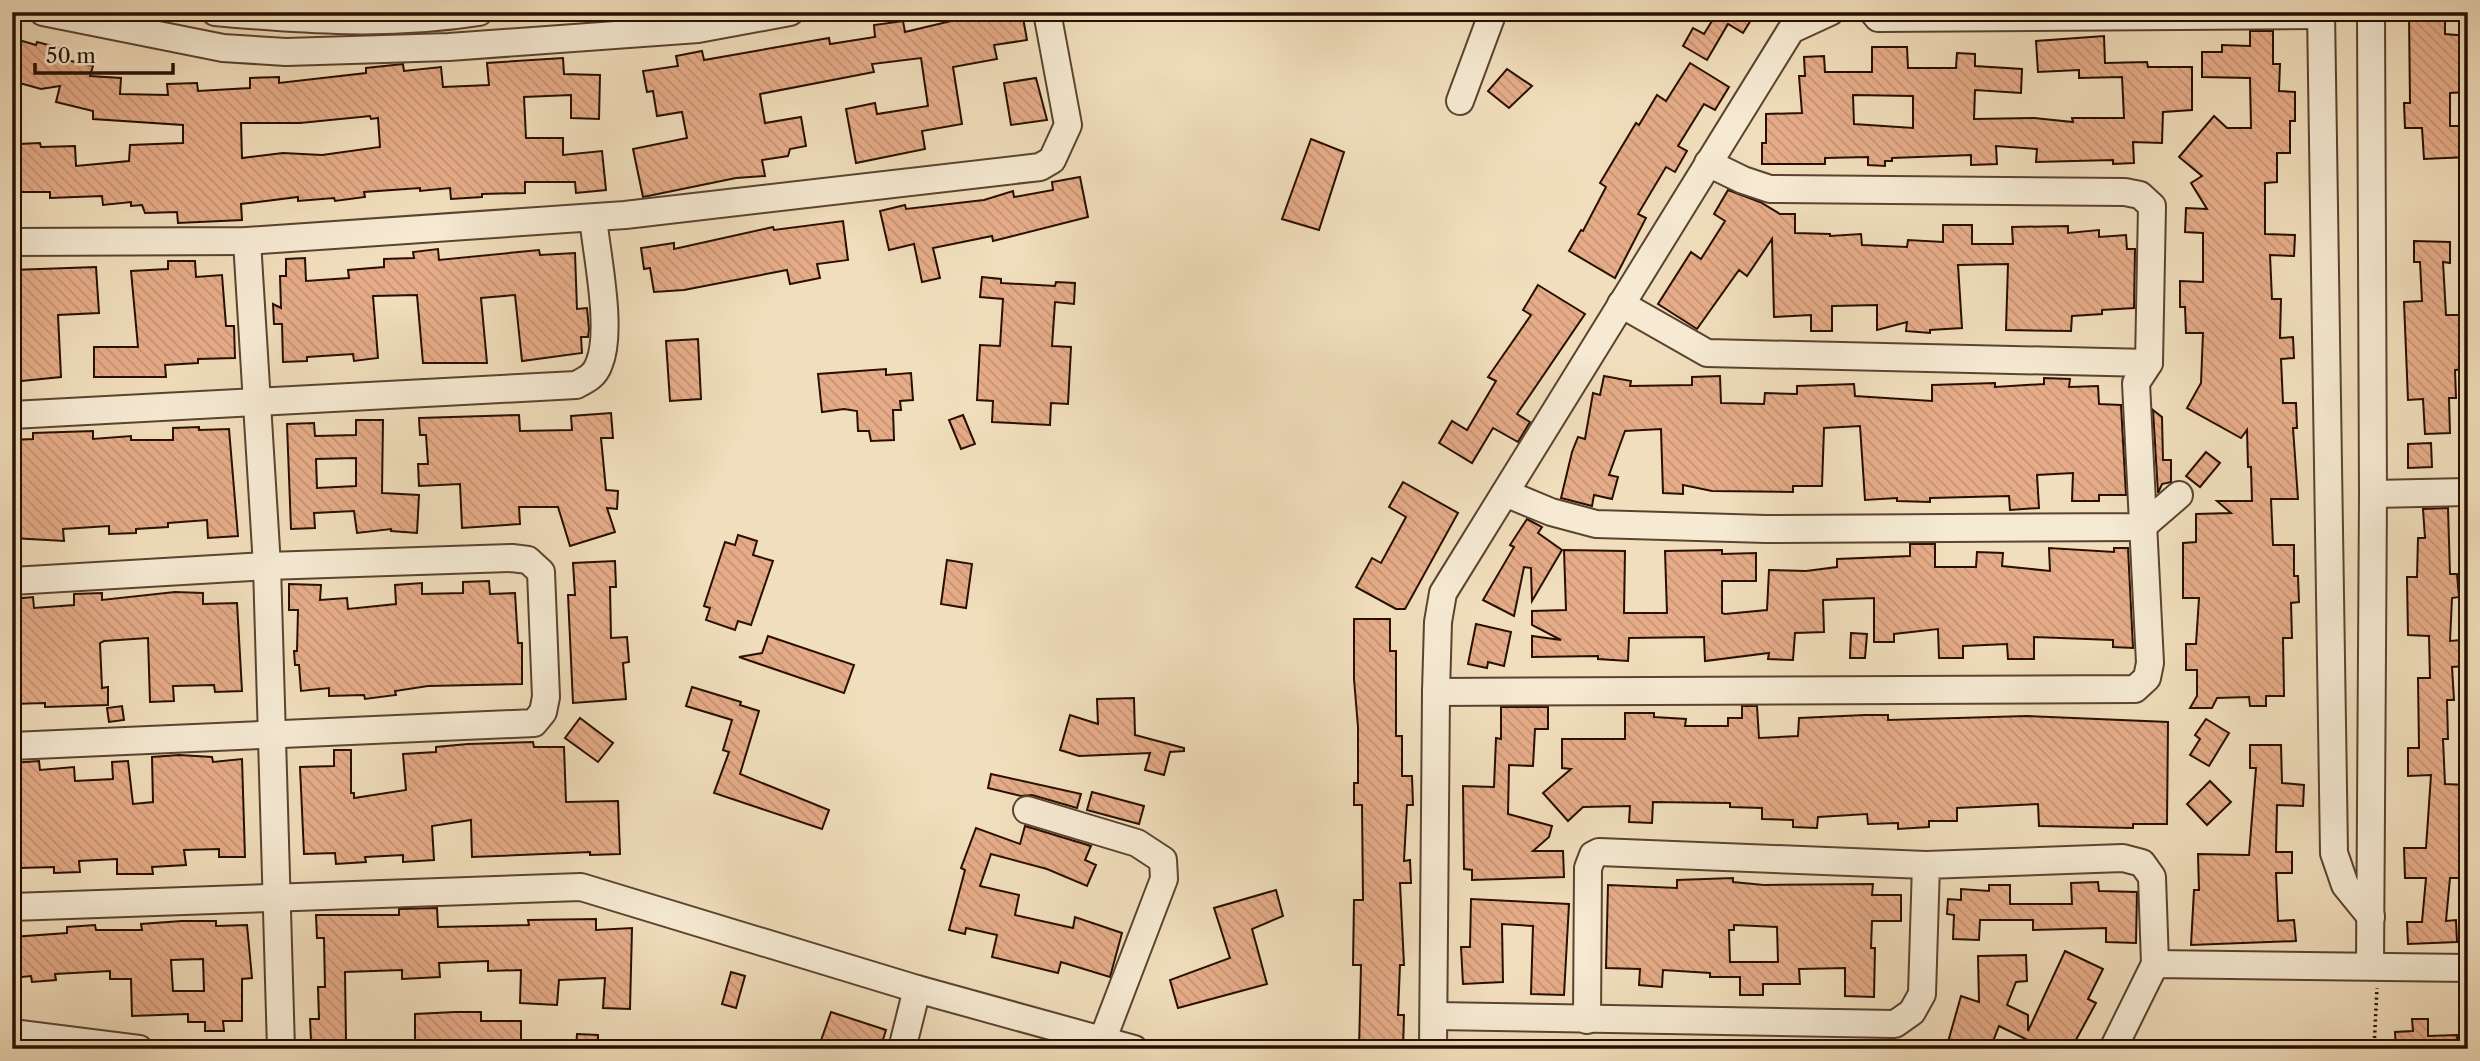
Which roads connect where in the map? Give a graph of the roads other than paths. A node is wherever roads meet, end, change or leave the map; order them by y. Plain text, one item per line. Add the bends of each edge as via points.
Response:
1 (43, 12) edge
2 (215, 12) edge
3 (478, 12) edge
4 (790, 12) edge
5 (1047, 12) edge
6 (1493, 12) edge
7 (1830, 12) edge
8 (1873, 12) edge
9 (2371, 12) edge
10 (2321, 14) edge
11 (1460, 101) dead end
12 (1708, 163) junction
13 (593, 218) junction
14 (247, 241) junction
15 (12, 242) edge
16 (1621, 304) junction
17 (2149, 363) junction
18 (257, 404) junction
19 (12, 415) edge
20 (2468, 492) edge
21 (1505, 493) junction
22 (2374, 494) junction
23 (2179, 495) dead end
24 (2142, 527) junction
25 (268, 566) junction
26 (12, 581) edge
27 (1436, 692) junction
28 (272, 733) junction
29 (12, 746) edge
30 (1027, 810) dead end
31 (1926, 865) junction
32 (279, 895) junction
33 (12, 907) edge
34 (2371, 917) junction
35 (2155, 964) junction
36 (2374, 965) junction
37 (2468, 968) edge
38 (917, 989) junction
39 (1435, 1016) junction
40 (1587, 1020) junction
41 (12, 1033) edge
42 (1101, 1044) edge
43 (138, 1049) edge
44 (282, 1049) edge
45 (902, 1049) edge
46 (1134, 1049) edge
47 (1433, 1049) edge
48 (2113, 1049) edge

1 - 4 street via 187,42 286,52 449,47 698,29
2 - 3 street via 322,22 444,18
5 - 13 street via 1068,125 1060,148 1040,167
6 - 11 street
7 - 12 street via 1791,30
8 - 10 street via 1878,18
9 - 22 street
10 - 34 street via 2334,853 2345,885
12 - 16 street
12 - 17 street via 1770,189 2140,195 2152,206
13 - 14 street
13 - 18 street via 606,342 591,377 576,385
14 - 15 street
14 - 18 street
16 - 17 street via 1707,353
16 - 21 street
17 - 24 street via 2136,383
18 - 19 street
18 - 25 street
20 - 22 street
21 - 24 street via 1596,524 1766,529
21 - 27 street via 1443,593
22 - 34 street
23 - 24 street
24 - 27 street via 2150,663 2147,678 2135,689
25 - 26 street
25 - 28 street
25 - 28 street via 528,560 541,572 546,697 543,712 534,723
27 - 39 street
28 - 29 street
28 - 32 street
30 - 42 street via 1138,843 1163,860 1164,879
31 - 35 street via 2123,858 2142,863 2152,877
31 - 40 street via 1922,994 1912,1012 1895,1024
31 - 40 street via 1599,852 1588,868
32 - 33 street
32 - 38 street via 582,887
32 - 44 street
34 - 36 street
35 - 36 street
35 - 48 street
36 - 37 street
38 - 42 street
38 - 45 street
39 - 40 street
39 - 47 street
41 - 43 street
42 - 46 street

